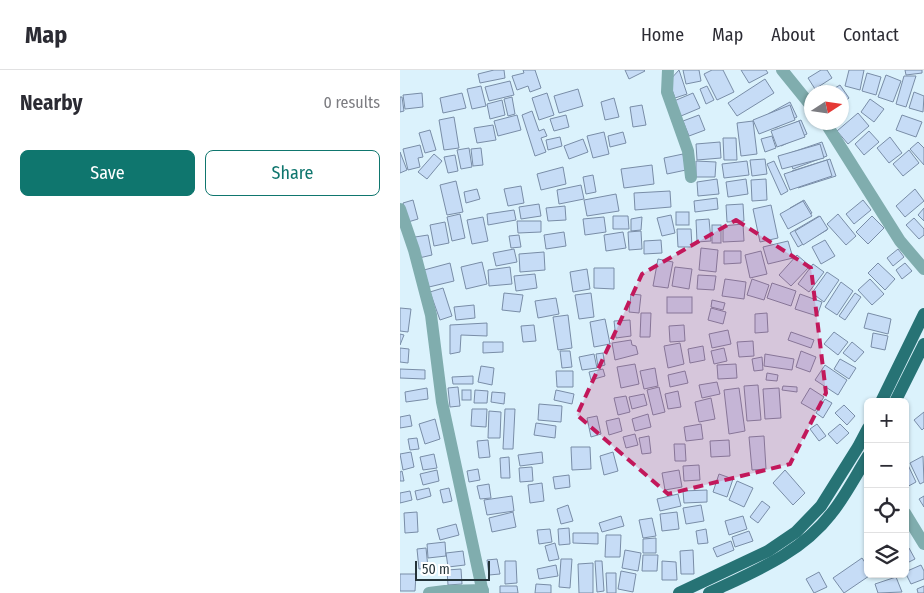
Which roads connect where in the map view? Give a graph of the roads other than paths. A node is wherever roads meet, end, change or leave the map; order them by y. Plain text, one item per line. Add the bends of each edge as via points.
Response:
1 (668, 70) edge
2 (782, 70) edge
3 (804, 97) edge
4 (830, 130) edge
5 (691, 176) dead end
6 (400, 209) edge
7 (924, 269) edge
8 (924, 314) edge
9 (924, 344) edge
10 (883, 398) edge
11 (897, 398) edge
12 (864, 436) edge
13 (864, 462) edge
14 (909, 520) edge
15 (924, 544) edge
16 (483, 592) edge
17 (429, 593) edge
18 (679, 593) edge
19 (709, 593) edge

1 - 5 street via 667,92 688,151
2 - 3 street
4 - 7 street via 900,241
6 - 16 street via 431,315 442,402
8 - 10 main road
9 - 11 main road
12 - 18 main road via 821,506 796,532 768,551
13 - 19 main road via 831,514 804,542 774,562
14 - 15 street
16 - 17 street

